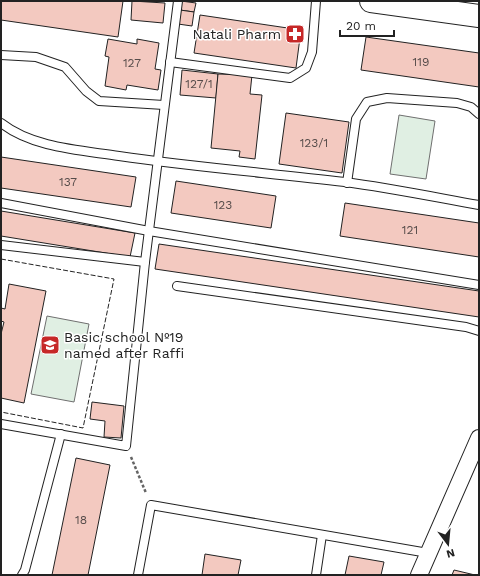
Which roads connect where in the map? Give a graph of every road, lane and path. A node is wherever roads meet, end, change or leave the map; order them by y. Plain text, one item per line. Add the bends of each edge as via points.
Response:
1 (178, 1) edge
2 (316, 1) edge
3 (371, 1) edge
4 (427, 4) edge
5 (479, 16) edge
6 (1, 55) edge
7 (170, 62) junction
8 (164, 105) junction
9 (479, 114) edge
10 (1, 123) edge
11 (158, 162) junction
12 (347, 182) junction
13 (1, 203) edge
14 (479, 205) edge
15 (149, 231) junction
16 (1, 245) edge
17 (145, 262) junction
18 (479, 285) edge
19 (177, 286) dead end
20 (479, 331) edge
21 (1, 424) edge
22 (60, 434) junction
23 (479, 438) edge
24 (126, 446) junction
25 (143, 485) dead end
26 (322, 535) junction
27 (428, 553) junction
28 (22, 575) edge
29 (138, 575) edge
30 (316, 575) edge
31 (419, 575) edge

1 - 7 lane
2 - 7 lane via 312,52 306,68 290,78
3 - 4 highway
4 - 5 highway
6 - 8 lane via 36,57 65,67 86,91 99,101
7 - 8 lane
8 - 11 lane
9 - 12 lane via 471,106 457,103 387,98 367,102 356,119
10 - 11 lane via 36,142
11 - 12 lane
11 - 15 lane
12 - 14 lane
13 - 15 lane
15 - 17 lane
15 - 18 lane
16 - 17 lane
17 - 24 lane
19 - 20 lane via 466,327
21 - 22 lane
22 - 24 lane
22 - 28 lane
23 - 27 street
24 - 25 path
26 - 27 lane
26 - 29 lane via 151,505
26 - 30 lane
27 - 31 street

